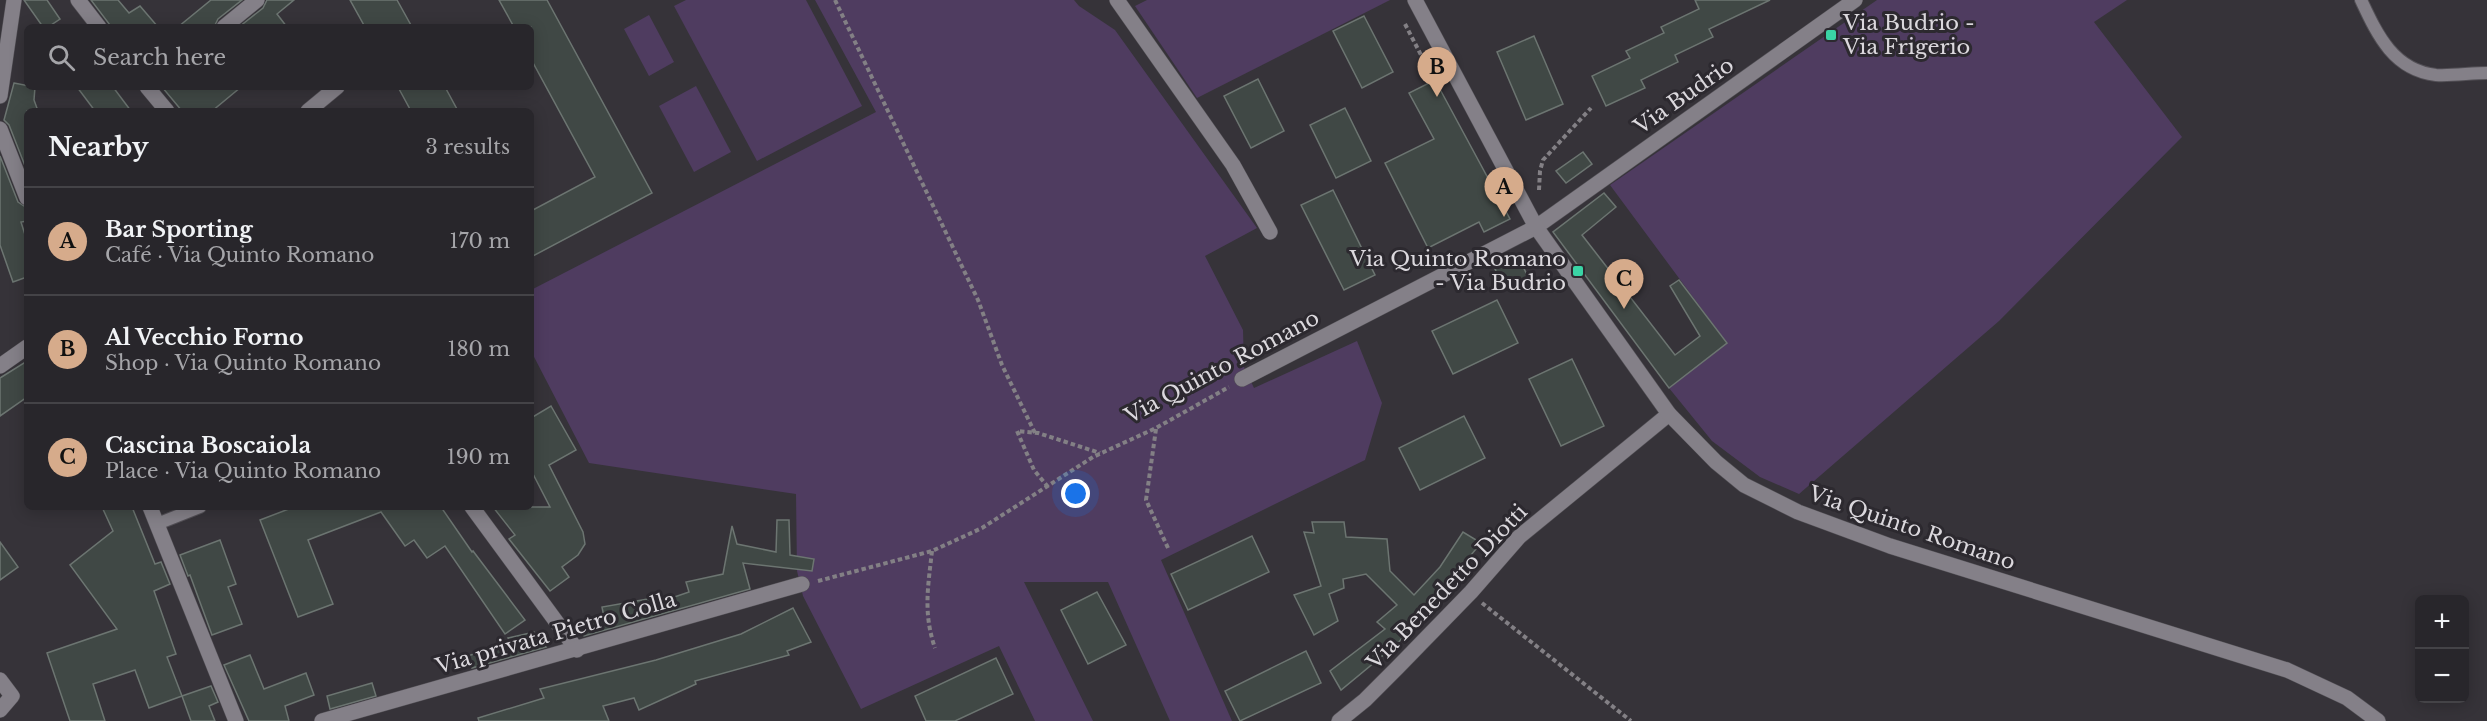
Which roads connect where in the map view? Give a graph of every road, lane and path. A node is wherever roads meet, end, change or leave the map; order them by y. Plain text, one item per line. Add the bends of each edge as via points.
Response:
1 (15, 0) edge
2 (78, 0) edge
3 (257, 0) edge
4 (835, 0) edge
5 (1117, 0) edge
6 (1415, 0) edge
7 (2361, 0) edge
8 (1848, 2) edge
9 (97, 24) edge
10 (228, 24) edge
11 (1405, 24) dead end
12 (1421, 55) dead end
13 (2487, 73) edge
14 (150, 90) edge
15 (333, 90) edge
16 (0, 96) edge
17 (165, 108) edge
18 (312, 108) edge
19 (1591, 108) dead end
20 (0, 129) edge
21 (24, 190) edge
22 (1539, 190) dead end
23 (1536, 227) junction
24 (1270, 232) dead end
25 (24, 349) edge
26 (0, 366) edge
27 (1242, 379) joint
28 (1669, 414) junction
29 (1156, 428) junction
30 (1035, 433) junction
31 (1100, 453) junction
32 (1048, 487) junction
33 (151, 510) edge
34 (192, 510) edge
35 (474, 510) edge
36 (157, 524) junction
37 (1168, 548) dead end
38 (932, 551) junction
39 (802, 584) joint
40 (1471, 592) junction
41 (935, 648) dead end
42 (577, 650) junction
43 (0, 680) edge
44 (0, 710) edge
45 (236, 721) edge
46 (322, 721) edge
47 (1339, 721) edge
48 (1631, 721) edge
49 (2378, 721) edge

1 - 16 street
2 - 9 street
3 - 10 street
4 - 30 path via 978,300 1002,365
5 - 24 street via 1233,165
6 - 23 street, Via Quinto Romano
7 - 13 lane via 2391,54 2407,65 2436,75
8 - 23 street, Via Budrio
11 - 12 path
14 - 17 street
15 - 18 street
19 - 22 path via 1543,160
20 - 21 street
23 - 27 street, Via Quinto Romano
23 - 28 street, Via Quinto Romano
25 - 26 street
27 - 29 path, Via Quinto Romano
28 - 40 street, Via Benedetto Diotti via 1519,537
28 - 49 street, Via Quinto Romano via 1716,462 1744,484 1798,512 1890,546 2287,670 2347,698
29 - 31 path, Via Quinto Romano
29 - 37 path via 1146,500
30 - 31 path
30 - 32 path via 1017,431 1034,470
31 - 32 path, Via Quinto Romano
32 - 38 path, Via Quinto Romano via 982,528
33 - 36 street
34 - 36 lane
35 - 42 street
36 - 45 street
38 - 39 path, Via Quinto Romano
38 - 41 path via 926,606
39 - 42 street, Via privata Pietro Colla
40 - 47 street, Via Benedetto Diotti via 1365,700
40 - 48 path via 1486,608
42 - 46 street, Via privata Pietro Colla
43 - 44 street via 12,696

